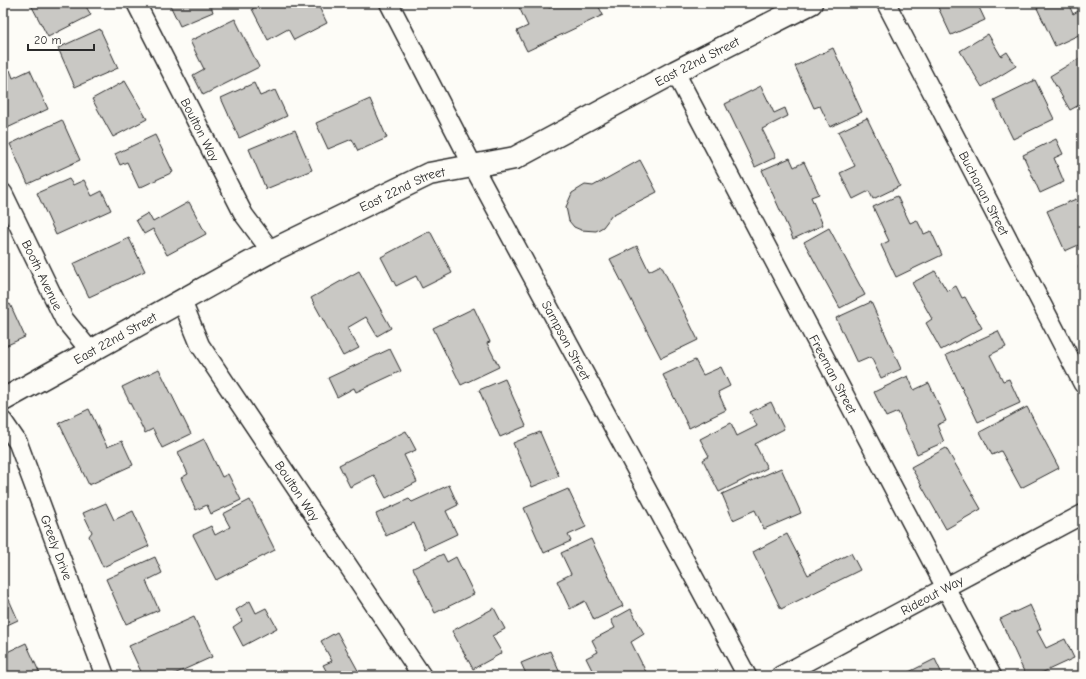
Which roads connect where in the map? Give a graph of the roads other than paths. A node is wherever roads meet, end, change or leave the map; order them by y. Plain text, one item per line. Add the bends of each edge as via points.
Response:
1 (136, 3) edge
2 (388, 3) edge
3 (810, 3) edge
4 (886, 3) edge
5 (675, 72) junction
6 (473, 166) junction
7 (3, 193) edge
8 (271, 252) junction
9 (182, 301) junction
10 (91, 352) junction
11 (1083, 384) edge
12 (3, 400) edge
13 (3, 421) edge
14 (1083, 514) edge
15 (944, 587) junction
16 (105, 676) edge
17 (422, 676) edge
18 (747, 676) edge
19 (780, 676) edge
20 (992, 676) edge

1 - 8 street, Boulton Way via 244,215
2 - 6 street, Sampson Street
3 - 5 street, East 22nd Street
4 - 11 street, Buchanan Street
5 - 6 street, East 22nd Street via 516,158
5 - 15 street, Freeman Street
6 - 8 street, East 22nd Street via 429,174
6 - 18 street, Sampson Street
7 - 10 street, Booth Avenue via 64,319
8 - 9 street, East 22nd Street
9 - 10 street, East 22nd Street
9 - 17 street, Boulton Way via 200,344
10 - 12 street, East 22nd Street
13 - 16 street, Greely Drive via 18,443
14 - 15 street, Rideout Way
15 - 19 street, Rideout Way
15 - 20 street, Freeman Street

